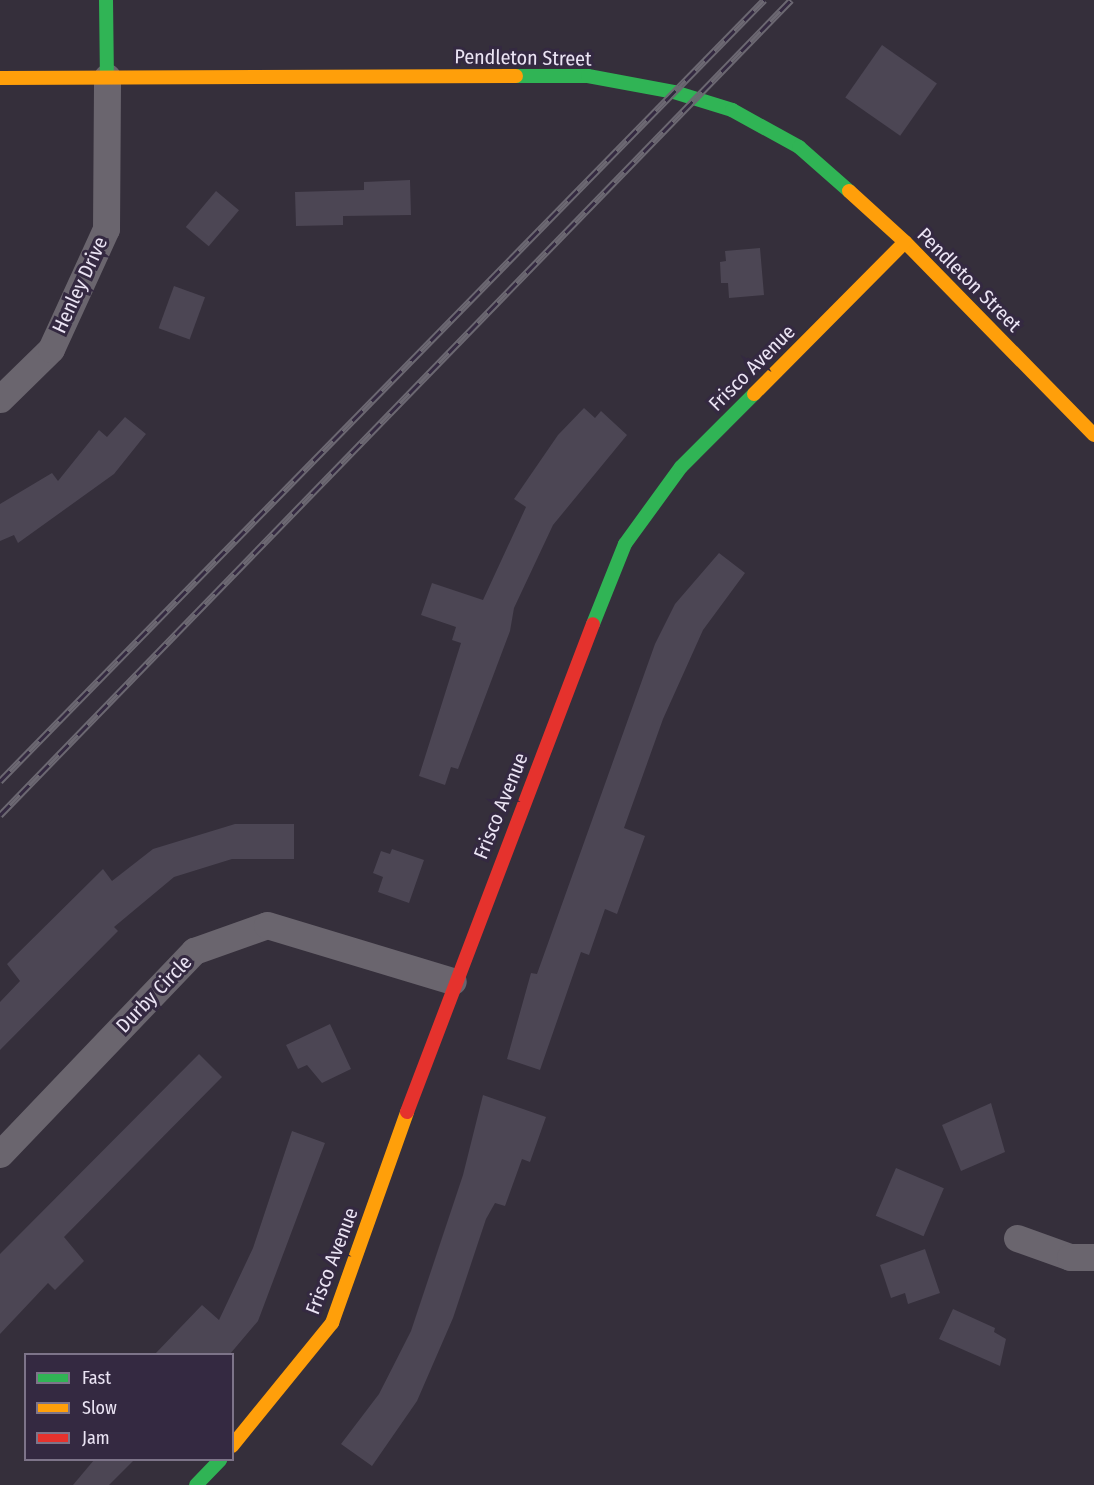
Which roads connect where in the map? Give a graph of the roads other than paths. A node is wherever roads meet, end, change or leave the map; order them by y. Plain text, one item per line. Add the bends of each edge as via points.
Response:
1 (106, 0) edge
2 (107, 77) junction
3 (0, 78) edge
4 (905, 243) junction
5 (0, 399) edge
6 (1094, 435) edge
7 (453, 981) junction
8 (0, 1154) edge
9 (1017, 1238) dead end
10 (1094, 1257) edge
11 (234, 1444) edge
12 (219, 1461) edge
13 (196, 1485) edge

1 - 2 street
2 - 3 street, Pendleton Street
2 - 4 street, Pendleton Street via 588,76 674,92 732,110 799,147
2 - 5 street, Henley Drive via 106,229 51,349
4 - 6 street, Pendleton Street
4 - 7 street, Frisco Avenue via 681,467 625,544
7 - 8 street, Durby Circle via 267,925 194,951
7 - 11 street, Frisco Avenue via 332,1323
9 - 10 street via 1070,1257
12 - 13 street

